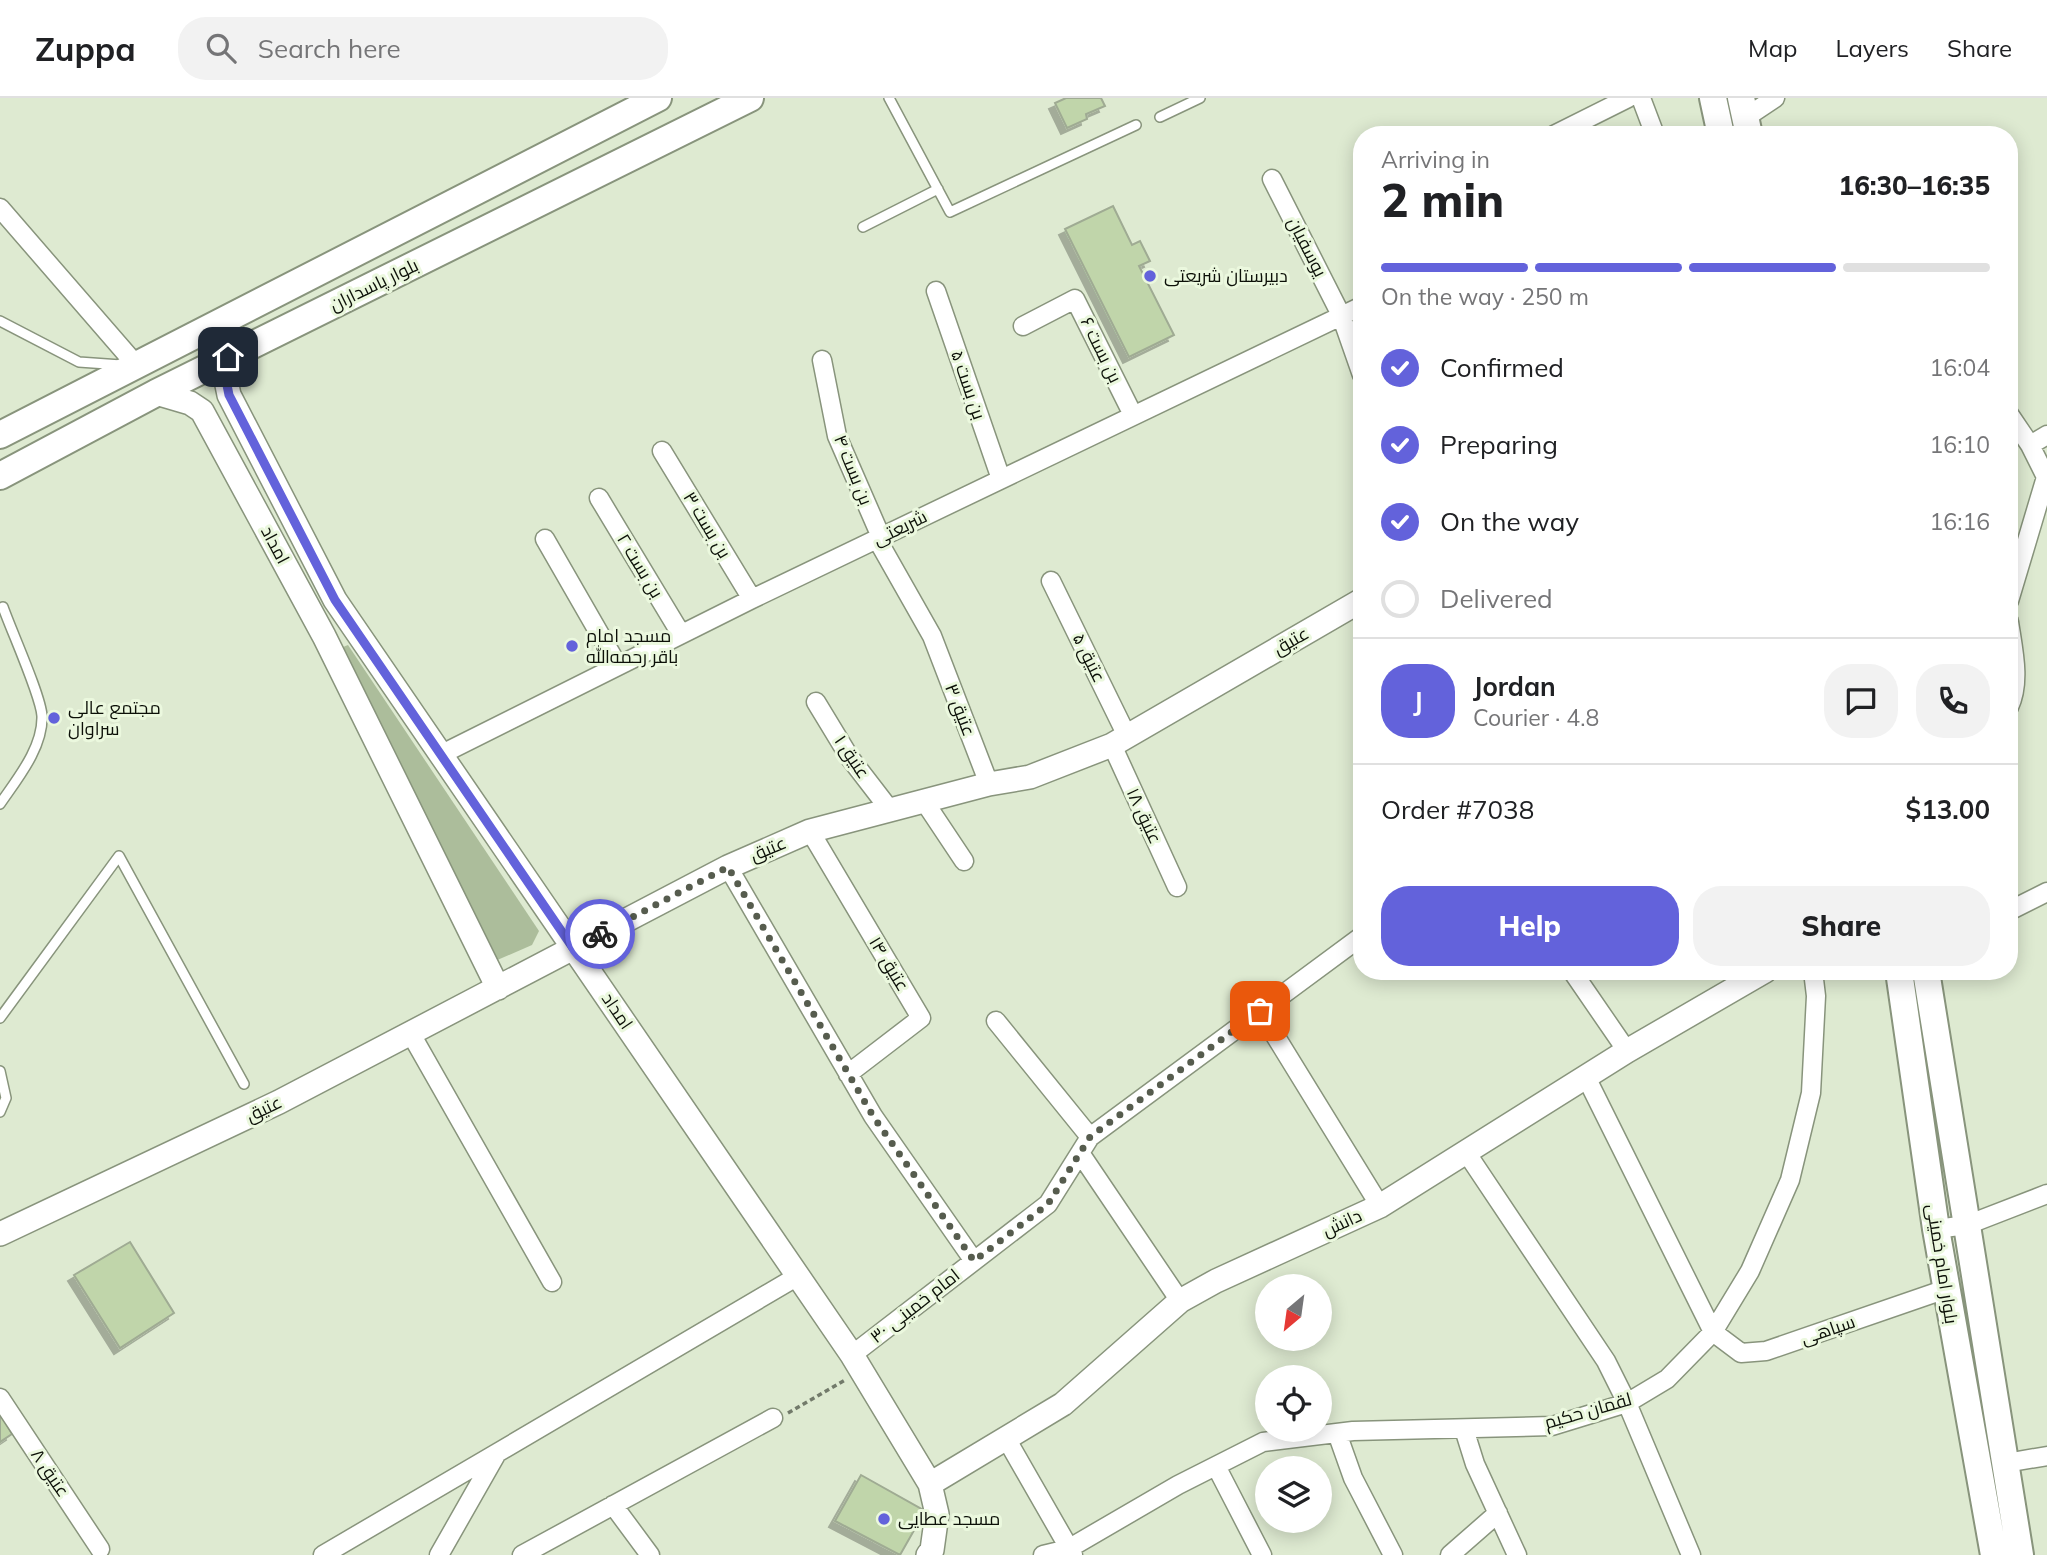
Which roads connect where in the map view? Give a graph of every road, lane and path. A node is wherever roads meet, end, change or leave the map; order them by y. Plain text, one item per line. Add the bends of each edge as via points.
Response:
1 (658, 98) edge
2 (750, 98) edge
3 (889, 98) edge
4 (1200, 98) edge
5 (1628, 98) edge
6 (1641, 98) edge
7 (1713, 98) edge
8 (1775, 98) edge
9 (1160, 117) dead end
10 (1745, 117) edge
11 (1136, 125) dead end
12 (1572, 126) edge
13 (1652, 126) edge
14 (1719, 126) edge
15 (1272, 179) dead end
16 (937, 189) junction
17 (0, 208) edge
18 (863, 228) dead end
19 (936, 291) dead end
20 (1353, 310) edge
21 (1341, 315) junction
22 (0, 321) edge
23 (1023, 326) dead end
24 (1353, 349) edge
25 (228, 357) junction
26 (822, 360) dead end
27 (137, 366) junction
28 (156, 393) junction
29 (1133, 415) junction
30 (2018, 427) edge
31 (0, 435) edge
32 (2047, 435) edge
33 (2030, 445) junction
34 (662, 451) dead end
35 (0, 476) edge
36 (1001, 479) junction
37 (599, 498) dead end
38 (879, 538) junction
39 (545, 539) dead end
40 (2018, 571) edge
41 (1051, 581) dead end
42 (752, 599) junction
43 (1353, 605) edge
44 (3, 607) dead end
45 (351, 622) junction
46 (681, 634) junction
47 (324, 636) junction
48 (932, 636) joint
49 (618, 666) junction
50 (816, 702) dead end
51 (1119, 740) junction
52 (440, 755) junction
53 (989, 784) junction
54 (924, 801) junction
55 (0, 804) edge
56 (890, 810) junction
57 (810, 831) junction
58 (964, 861) dead end
59 (728, 867) junction
60 (1177, 887) dead end
61 (2047, 892) edge
62 (2018, 906) edge
63 (1353, 943) edge
64 (573, 948) junction
65 (1578, 980) edge
66 (1749, 980) edge
67 (1814, 980) edge
68 (1900, 980) edge
69 (1927, 980) edge
70 (498, 988) junction
71 (1260, 1011) junction
72 (0, 1018) edge
73 (996, 1021) dead end
74 (411, 1034) junction
75 (1627, 1051) junction
76 (0, 1071) edge
77 (849, 1074) junction
78 (1586, 1077) junction
79 (243, 1084) dead end
80 (0, 1112) edge
81 (1090, 1137) junction
82 (1466, 1152) junction
83 (1080, 1153) junction
84 (2047, 1194) edge
85 (1380, 1206) junction
86 (1967, 1225) junction
87 (1936, 1229) junction
88 (0, 1234) edge
89 (974, 1261) junction
90 (798, 1276) junction
91 (552, 1282) dead end
92 (1946, 1289) junction
93 (1180, 1301) junction
94 (1713, 1332) junction
95 (857, 1363) junction
96 (0, 1398) edge
97 (1628, 1403) junction
98 (773, 1418) joint
99 (1464, 1429) junction
100 (1337, 1433) junction
101 (1007, 1440) junction
102 (497, 1453) junction
103 (2047, 1456) edge
104 (2006, 1462) junction
105 (1216, 1466) junction
106 (930, 1484) junction
107 (613, 1505) junction
108 (1498, 1513) junction
109 (100, 1549) dead end
110 (1070, 1552) edge
111 (935, 1553) edge
112 (323, 1555) edge
113 (439, 1555) edge
114 (522, 1555) edge
115 (650, 1555) edge
116 (1043, 1555) edge
117 (1262, 1555) edge
118 (1393, 1555) edge
119 (1450, 1555) edge
120 (1517, 1555) edge
121 (1691, 1555) edge
122 (1994, 1555) edge
123 (2021, 1555) edge

1 - 27 main road, بلوار پاسداران
2 - 25 main road, بلوار پاسداران
3 - 16 lane
4 - 9 lane
5 - 12 street
6 - 13 street
7 - 14 main road
8 - 10 street
11 - 16 lane via 950,212
15 - 21 street, یوسفیان
16 - 18 lane
17 - 27 street
19 - 36 street, بن بست ۵
20 - 21 street, شریعتی
21 - 24 street, یوسفیان
21 - 29 street, شریعتی
22 - 27 lane via 79,362
23 - 29 street, بن بست ۶ via 1075,299
25 - 28 main road, بلوار پاسداران
25 - 45 street, امداد via 229,395 335,600
26 - 38 street, بن بست ۴ via 837,436
27 - 28 main road
27 - 31 main road, بلوار پاسداران
28 - 35 main road, بلوار پاسداران
28 - 47 street, امداد via 202,411
29 - 36 street, شریعتی
30 - 33 street
32 - 33 street
33 - 40 street via 2046,477
34 - 42 street, بن بست ۳
36 - 38 street, شریعتی
37 - 46 street, بن بست ۲
38 - 42 street, شریعتی
38 - 48 street, بن بست ۴
39 - 49 street
41 - 51 street, عتیق ۵
42 - 46 street, شریعتی
43 - 51 street, عتیق
44 - 55 lane via 42,714 40,735
45 - 47 street
45 - 52 street, امداد
46 - 49 street, شریعتی
47 - 70 street, امداد
48 - 53 street, عتیق ۳
49 - 52 street, شریعتی
50 - 56 street, عتیق ۱ via 850,758
51 - 53 street, عتیق via 1031,777
51 - 60 street, عتیق ۱۸
52 - 64 street, امداد
53 - 54 street, عتیق
54 - 56 street, عتیق
54 - 58 street
56 - 57 street, عتیق
57 - 59 street, عتیق
57 - 77 street, عتیق ۱۴ via 921,1018
59 - 64 street, عتیق
59 - 77 street
61 - 62 street
63 - 71 street, امام خمینی ۳۰
64 - 70 street, عتیق
64 - 90 street, امداد
65 - 75 street
66 - 75 street, دانش
67 - 94 street, لقمان حکیم via 1811,1093 1790,1180 1750,1271
68 - 87 main road, بلوار امام خمینی
69 - 86 main road, بلوار امام خمینی
70 - 74 street, عتیق
71 - 81 street, امام خمینی ۳۰
71 - 85 street
72 - 79 lane via 119,856
73 - 81 street
74 - 88 street, عتیق
74 - 91 street
75 - 78 street, دانش
76 - 80 lane via 6,1098
77 - 89 street
78 - 82 street, دانش
78 - 94 street
81 - 83 street, امام خمینی ۳۰
82 - 85 street, دانش
82 - 97 street via 1606,1362
83 - 89 street, امام خمینی ۳۰ via 1048,1204
83 - 93 street
84 - 86 street
85 - 93 street, دانش via 1216,1280
86 - 87 street
86 - 104 main road, بلوار امام خمینی
87 - 92 main road, بلوار امام خمینی
89 - 95 street, امام خمینی ۳۰
90 - 95 street, امداد
90 - 102 street
92 - 94 street, سپاهی via 1766,1351 1741,1353
92 - 122 main road, بلوار امام خمینی
93 - 101 street, دانش via 1063,1404
94 - 97 street, لقمان حکیم via 1667,1379
95 - 98 path via 794,1412
95 - 106 street, امداد
96 - 109 street, عتیق ۸
97 - 99 street, لقمان حکیم via 1552,1426
97 - 121 street
98 - 107 street
99 - 100 street, لقمان حکیم
99 - 108 street
100 - 105 street, لقمان حکیم via 1263,1443
100 - 118 street via 1353,1478
101 - 106 street, دانش
101 - 110 street
102 - 112 street
102 - 113 street
103 - 104 street
104 - 123 main road, بلوار امام خمینی
105 - 110 street, لقمان حکیم
105 - 117 street
106 - 111 street, امداد via 937,1514
107 - 114 street
107 - 115 street
108 - 119 street
108 - 120 street
110 - 116 street, لقمان حکیم

